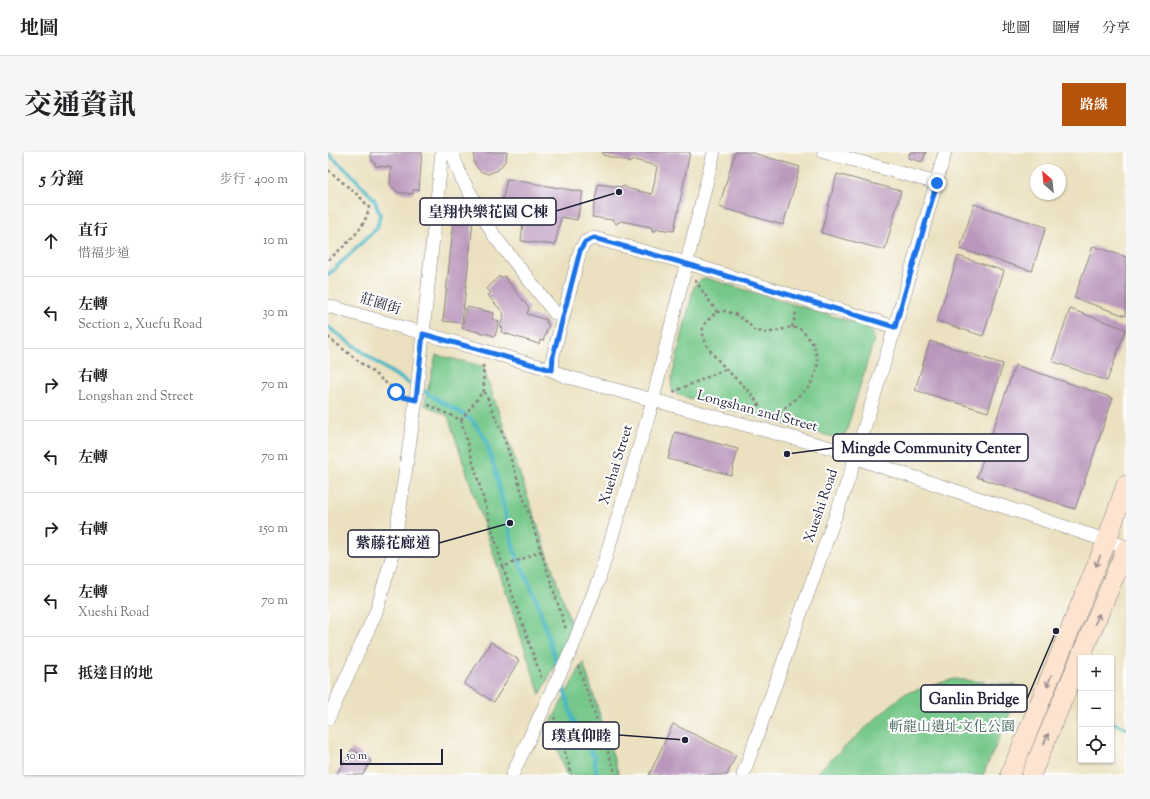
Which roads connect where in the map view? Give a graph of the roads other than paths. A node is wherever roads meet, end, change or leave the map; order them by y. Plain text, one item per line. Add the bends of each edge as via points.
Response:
1 (442, 152) edge
2 (452, 152) edge
3 (714, 152) edge
4 (824, 152) edge
5 (945, 152) edge
6 (937, 183) junction
7 (687, 264) junction
8 (328, 306) edge
9 (555, 313) dead end
10 (895, 327) junction
11 (423, 334) junction
12 (552, 370) junction
13 (653, 400) junction
14 (855, 456) junction
15 (1126, 485) edge
16 (1107, 540) junction
17 (1126, 548) edge
18 (328, 719) edge
19 (512, 775) edge
20 (743, 775) edge
21 (1010, 775) edge
22 (1031, 775) edge

1 - 11 street
2 - 9 street via 461,177 495,237
3 - 7 street, Xuehai Street
4 - 6 street
5 - 6 street, Xueshi Road
6 - 10 street, Xueshi Road
7 - 10 street
7 - 12 street via 594,238 585,242 580,251 553,356
7 - 13 street, Xuehai Street
8 - 11 street, 莊園街
10 - 14 street, Xueshi Road
11 - 12 street, Longshan 2nd Street
11 - 18 street via 393,554 376,612
12 - 13 street, Longshan 2nd Street via 564,376
13 - 14 street, Longshan 2nd Street
13 - 19 street, Xuehai Street via 599,579 549,700
14 - 16 street, Longshan 2nd Street
14 - 20 street, Xueshi Road
15 - 16 main road
16 - 17 street, Longshan 2nd Street
16 -> 21 main road
22 -> 17 main road

